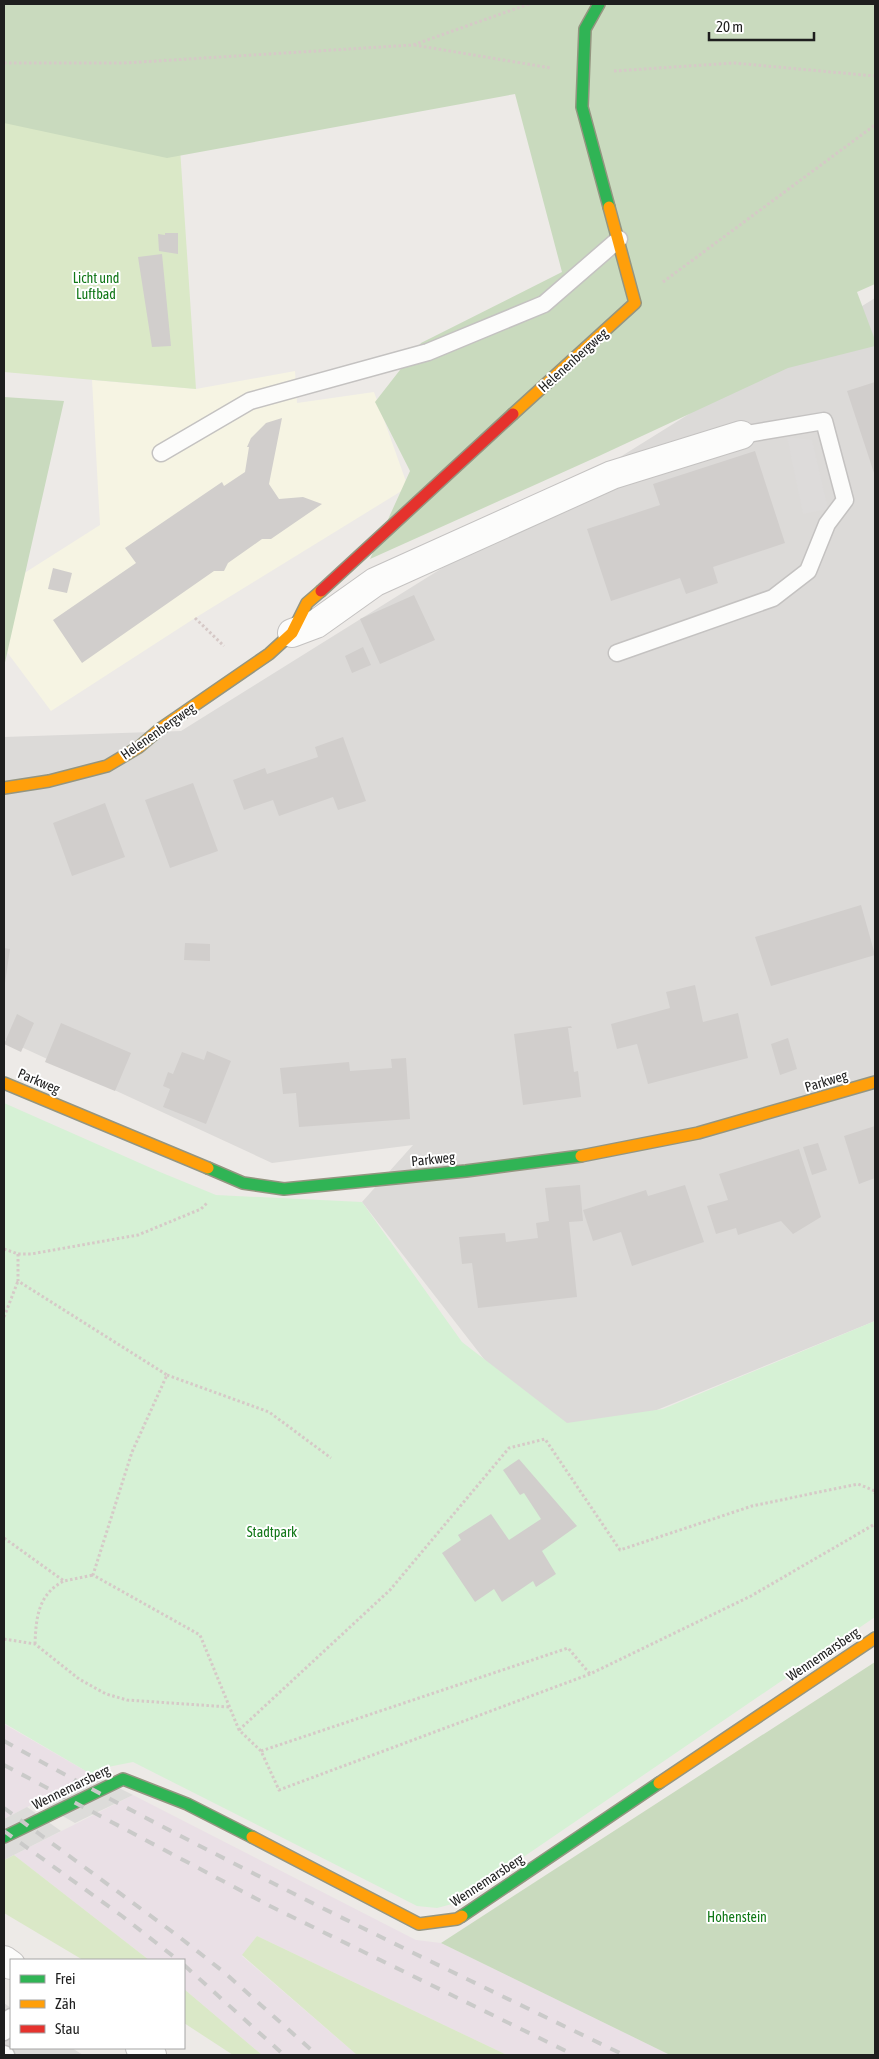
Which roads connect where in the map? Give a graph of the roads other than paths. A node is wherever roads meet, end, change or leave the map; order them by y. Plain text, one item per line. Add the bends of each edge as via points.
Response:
1 (599, 4) edge
2 (619, 239) junction
3 (741, 435) joint
4 (161, 453) dead end
5 (292, 633) junction
6 (617, 653) dead end
7 (4, 788) edge
8 (875, 1082) edge
9 (4, 1083) edge
10 (875, 1638) edge
11 (4, 1837) edge
12 (10, 2019) edge
13 (4, 2032) edge

1 - 2 street via 585,29 582,107
2 - 4 lane via 544,304 428,352 250,401
2 - 5 street, Helenenbergweg via 635,303 307,603
3 - 5 street, Helenenbergweg via 612,475 375,582 316,624
3 - 6 lane via 824,421 845,500 827,524 808,571 773,598
5 - 7 street, Helenenbergweg via 269,654 160,729 139,748 107,766 49,781
8 - 9 street, Parkweg via 698,1133 600,1153 466,1171 284,1189 243,1183
10 - 11 street, Wennemarsberg via 457,1919 419,1924 187,1804 123,1779
12 - 13 lane

